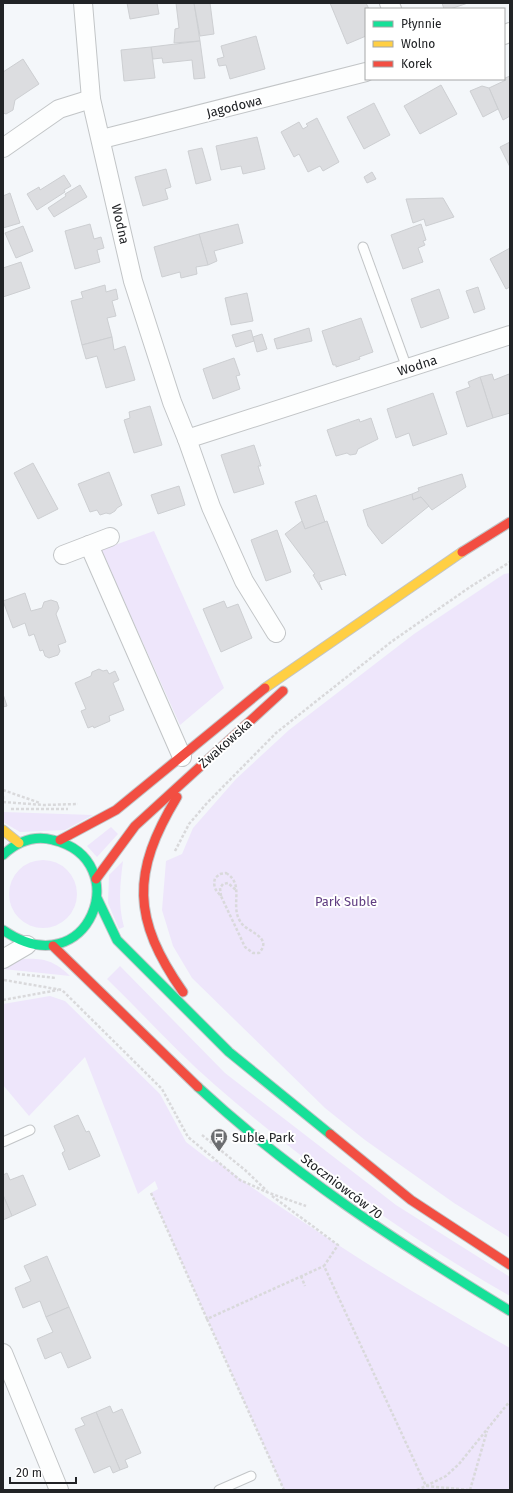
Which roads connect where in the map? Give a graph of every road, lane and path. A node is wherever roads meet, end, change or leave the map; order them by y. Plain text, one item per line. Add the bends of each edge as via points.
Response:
1 (83, 3) edge
2 (365, 72) edge
3 (91, 99) junction
4 (102, 139) junction
5 (3, 148) edge
6 (363, 248) dead end
7 (510, 334) edge
8 (406, 368) junction
9 (187, 440) junction
10 (510, 522) edge
11 (110, 537) dead end
12 (90, 545) junction
13 (63, 555) dead end
14 (510, 562) edge
15 (366, 617) junction
16 (276, 633) dead end
17 (301, 675) dead end
18 (289, 686) dead end
19 (212, 755) junction
20 (182, 757) junction
21 (3, 790) edge
22 (3, 796) edge
23 (10, 802) dead end
24 (3, 803) edge
25 (55, 809) dead end
26 (3, 830) edge
27 (60, 840) junction
28 (19, 842) junction
29 (149, 854) junction
30 (3, 855) edge
31 (96, 879) junction
32 (236, 891) junction
33 (221, 896) junction
34 (97, 898) junction
35 (3, 930) edge
36 (28, 945) junction
37 (53, 946) junction
38 (7, 966) edge
39 (63, 979) dead end
40 (62, 990) dead end
41 (3, 1000) edge
42 (212, 1035) junction
43 (30, 1130) dead end
44 (202, 1135) dead end
45 (3, 1142) edge
46 (151, 1193) dead end
47 (510, 1265) edge
48 (324, 1266) junction
49 (301, 1276) junction
50 (305, 1286) dead end
51 (510, 1311) edge
52 (207, 1319) junction
53 (3, 1353) edge
54 (510, 1401) edge
55 (488, 1429) junction
56 (251, 1476) dead end
57 (426, 1486) junction
58 (58, 1490) edge
59 (219, 1490) edge
60 (284, 1490) edge
61 (417, 1490) edge
62 (470, 1490) edge

1 - 3 street, Wodna
2 - 4 street, Jagodowa
3 - 4 street, Wodna
3 - 5 street via 59,109
4 - 9 street, Wodna via 133,281
6 - 8 lane
7 - 8 street, Wodna
8 - 9 street, Wodna
9 - 16 street, Wodna via 211,507 244,581
10 - 15 street, Żwakowska
11 - 12 street
12 - 13 street
12 - 20 street, Żwakowska
14 - 29 path via 391,642 276,733 207,803 189,824 178,848 171,855 159,858
15 - 17 street, Żwakowska
15 - 20 street, Żwakowska via 257,694
18 - 19 street, Żwakowska
19 - 29 street via 176,799 162,822
19 - 31 street, Żwakowska via 135,826
20 - 27 street, Żwakowska via 116,810
21 - 25 path
22 - 24 path
23 - 24 path
26 - 28 street
27 - 28 street via 39,837
27 - 31 street via 83,855
28 - 30 street
29 - 42 street via 143,898 146,921 165,966
31 - 34 street
32 - 33 path via 228,883 223,884 220,888
32 - 33 path via 233,877 226,873 220,874 215,878 214,884
32 - 33 path via 238,917 241,923 260,938 262,949 259,953 253,954 245,947
34 - 37 street via 93,915 83,929 70,940
34 - 42 street via 117,940
35 - 36 street
36 - 37 street
36 - 38 street
37 - 51 street, Stoczniowców 70 via 235,1120 364,1220
38 - 39 path
40 - 41 path
42 - 47 street via 229,1052 411,1200
43 - 45 lane
44 - 48 path via 245,1170 269,1194 338,1245
46 - 52 path
48 - 49 path
48 - 57 path
49 - 50 path
49 - 52 path
52 - 60 path
53 - 58 street
54 - 55 path
55 - 57 path via 446,1476
55 - 62 path
56 - 59 lane
57 - 61 path
57 - 62 path

